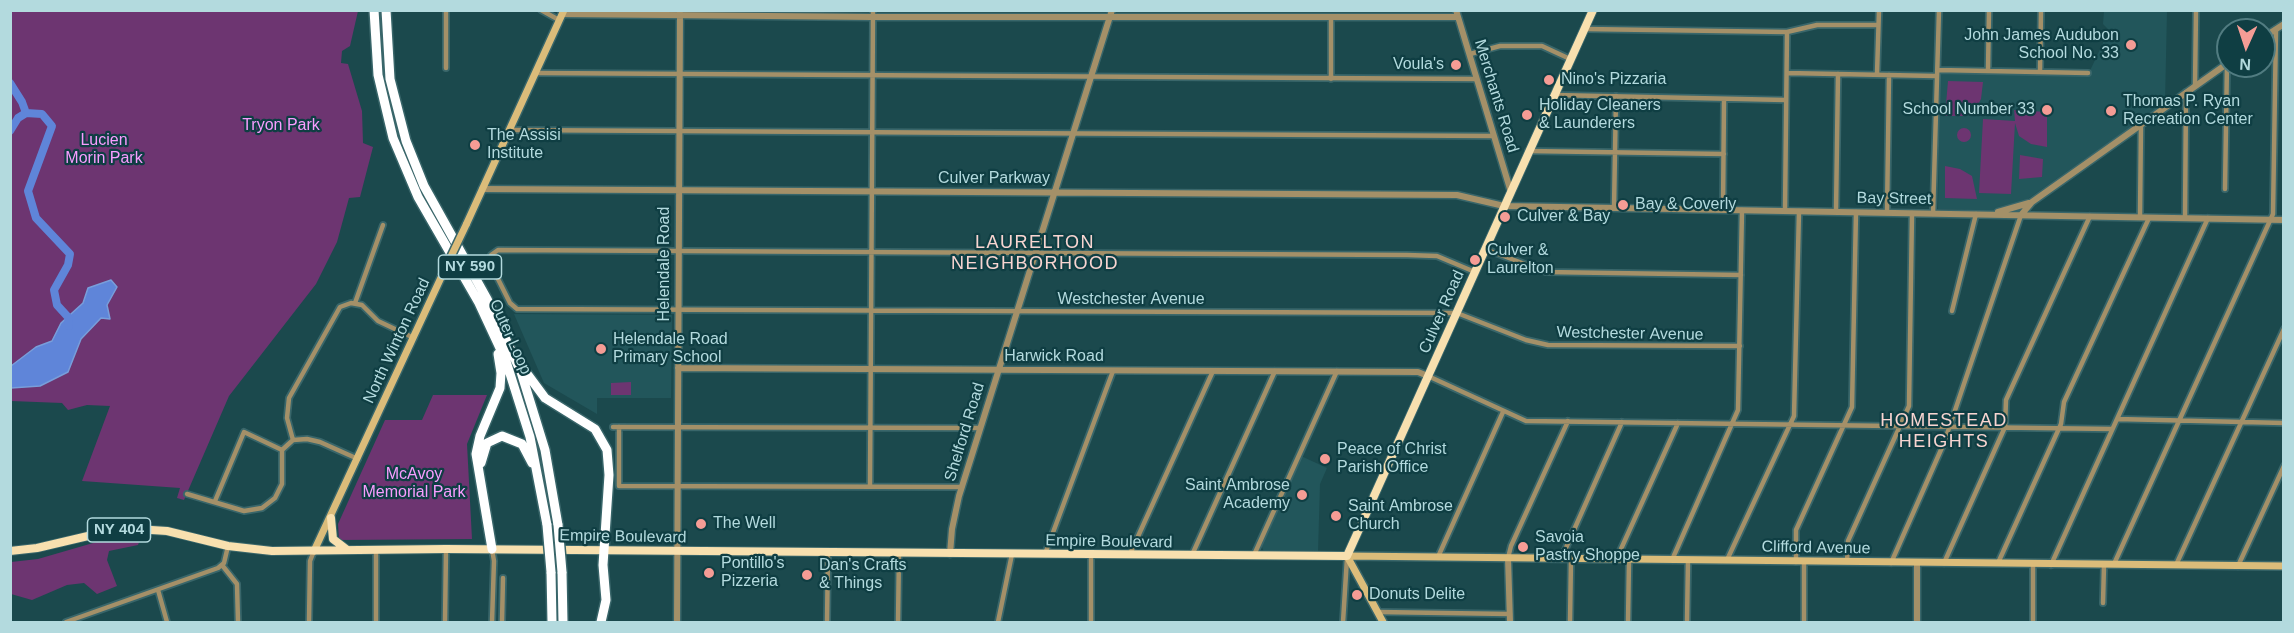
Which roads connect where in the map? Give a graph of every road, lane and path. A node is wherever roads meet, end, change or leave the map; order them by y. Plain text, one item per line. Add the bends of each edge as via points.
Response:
1 (374, 10) edge
2 (386, 10) edge
3 (446, 10) edge
4 (541, 10) edge
5 (1593, 10) edge
6 (1879, 10) edge
7 (1939, 10) edge
8 (1989, 10) edge
9 (2041, 10) edge
10 (2196, 10) edge
11 (680, 14) junction
12 (873, 14) edge
13 (1111, 14) edge
14 (1457, 14) edge
15 (562, 15) edge
16 (1331, 17) junction
17 (2283, 24) edge
18 (1878, 25) junction
19 (1584, 28) junction
20 (2276, 29) edge
21 (1787, 33) junction
22 (1470, 54) junction
23 (1570, 59) junction
24 (446, 68) dead end
25 (1938, 70) junction
26 (1988, 70) junction
27 (2216, 71) edge
28 (2040, 72) junction
29 (535, 73) junction
30 (1787, 73) junction
31 (2088, 73) dead end
32 (1839, 74) junction
33 (1877, 74) junction
34 (680, 75) junction
35 (1889, 75) junction
36 (872, 76) junction
37 (1936, 76) junction
38 (1091, 77) junction
39 (2227, 78) edge
40 (2276, 78) edge
41 (1331, 79) junction
42 (1477, 79) junction
43 (2195, 86) junction
44 (2186, 92) junction
45 (1554, 95) junction
46 (1616, 96) junction
47 (1724, 99) junction
48 (1786, 100) junction
49 (2141, 124) junction
50 (508, 130) junction
51 (679, 132) junction
52 (871, 132) junction
53 (1073, 134) junction
54 (1493, 136) junction
55 (1528, 151) junction
56 (1615, 152) junction
57 (1724, 154) junction
58 (482, 189) junction
59 (1510, 189) junction
60 (2225, 189) dead end
61 (679, 190) junction
62 (871, 192) junction
63 (1054, 193) junction
64 (2032, 202) junction
65 (1504, 206) junction
66 (1614, 208) junction
67 (1723, 210) junction
68 (1742, 210) junction
69 (1785, 211) junction
70 (1799, 211) junction
71 (1836, 212) junction
72 (1856, 212) junction
73 (1887, 213) junction
74 (1912, 213) junction
75 (1933, 214) junction
76 (1976, 214) junction
77 (1987, 214) junction
78 (2021, 215) junction
79 (2090, 216) junction
80 (2140, 217) junction
81 (2149, 218) junction
82 (2185, 218) junction
83 (2208, 218) junction
84 (2271, 219) junction
85 (2283, 220) edge
86 (383, 225) dead end
87 (1485, 249) junction
88 (678, 251) junction
89 (870, 252) junction
90 (1035, 254) junction
91 (1475, 272) junction
92 (1741, 275) junction
93 (355, 303) junction
94 (482, 309) junction
95 (678, 311) junction
96 (870, 311) junction
97 (1952, 311) dead end
98 (1017, 312) junction
99 (495, 313) junction
100 (1457, 313) junction
101 (2283, 329) edge
102 (414, 338) junction
103 (1740, 346) junction
104 (678, 368) junction
105 (870, 369) junction
106 (998, 370) junction
107 (1113, 370) junction
108 (1214, 371) junction
109 (1275, 371) junction
110 (1337, 371) junction
111 (1428, 376) junction
112 (1503, 412) junction
113 (2117, 419) junction
114 (1568, 421) junction
115 (2179, 421) junction
116 (1622, 422) junction
117 (2241, 422) junction
118 (1678, 423) junction
119 (2283, 423) edge
120 (1734, 424) junction
121 (1791, 424) junction
122 (1845, 426) junction
123 (1900, 426) junction
124 (678, 428) junction
125 (870, 428) junction
126 (980, 428) junction
127 (1950, 428) junction
128 (2005, 428) junction
129 (2059, 428) junction
130 (2112, 429) junction
131 (293, 440) junction
132 (282, 450) junction
133 (358, 460) junction
134 (2283, 465) edge
135 (678, 486) junction
136 (870, 486) junction
137 (962, 487) junction
138 (482, 490) junction
139 (188, 494) dead end
140 (215, 501) junction
141 (331, 518) junction
142 (547, 525) junction
143 (228, 546) junction
144 (376, 549) junction
145 (446, 549) junction
146 (492, 549) junction
147 (350, 550) junction
148 (603, 550) junction
149 (10, 551) edge
150 (314, 551) junction
151 (678, 551) junction
152 (828, 553) junction
153 (899, 554) junction
154 (950, 554) junction
155 (1012, 554) junction
156 (1045, 555) junction
157 (1091, 555) junction
158 (1130, 555) junction
159 (1192, 556) junction
160 (1254, 556) junction
161 (1347, 556) junction
162 (1438, 557) junction
163 (1508, 558) junction
164 (1561, 559) junction
165 (1571, 559) junction
166 (1616, 560) junction
167 (1629, 560) junction
168 (1671, 560) junction
169 (1688, 560) junction
170 (1727, 561) junction
171 (1800, 562) junction
172 (1847, 562) junction
173 (1891, 563) junction
174 (1917, 563) junction
175 (1944, 563) junction
176 (1998, 564) junction
177 (2033, 564) junction
178 (2051, 564) junction
179 (222, 565) junction
180 (2104, 565) junction
181 (2113, 565) junction
182 (2176, 565) junction
183 (2238, 566) junction
184 (2283, 566) edge
185 (494, 581) junction
186 (158, 590) junction
187 (2103, 603) dead end
188 (1378, 612) junction
189 (89, 614) junction
190 (1510, 614) junction
191 (66, 622) edge
192 (92, 622) edge
193 (167, 622) edge
194 (238, 622) edge
195 (309, 622) edge
196 (376, 622) edge
197 (445, 622) edge
198 (492, 622) edge
199 (502, 622) edge
200 (552, 622) edge
201 (563, 622) edge
202 (601, 622) edge
203 (677, 622) edge
204 (827, 622) edge
205 (898, 622) edge
206 (998, 622) edge
207 (1091, 622) edge
208 (1343, 622) edge
209 (1383, 622) edge
210 (1510, 622) edge
211 (1570, 622) edge
212 (1628, 622) edge
213 (1687, 622) edge
214 (1804, 622) edge
215 (1917, 622) edge
216 (2033, 622) edge

1 - 94 highway, Outer Loop / NY 590 via 379,83 395,146 418,198
2 - 99 highway, Outer Loop / NY 590 via 390,80 408,149
3 - 24 street
4 - 15 street
5 - 19 main road, Culver Road
6 - 18 street
7 - 25 street
8 - 26 street
9 - 28 street
10 - 43 street
11 - 12 street
11 - 15 street
11 - 34 street, Helendale Road
12 - 13 street
12 - 36 street
13 - 16 street
13 - 38 street, Shelford Road
14 - 16 street
14 - 22 street, Merchants Road
15 - 29 main road, North Winton Road
16 - 41 street
17 - 20 street
18 - 21 street via 1817,25
18 - 33 street
19 - 21 street
19 - 23 main road, Culver Road
21 - 30 street
22 - 23 street via 1500,46 1542,46
22 - 42 street, Merchants Road
23 - 45 main road, Culver Road
25 - 26 street
25 - 37 street
26 - 28 street
27 - 43 street
28 - 31 street
29 - 34 street
29 - 50 main road, North Winton Road
30 - 32 street
30 - 48 street
32 - 33 street
32 - 71 street
33 - 35 street
34 - 36 street
34 - 51 street, Helendale Road
35 - 37 street
35 - 73 street
36 - 38 street
36 - 52 street
37 - 75 street
38 - 41 street
38 - 53 street, Shelford Road
39 - 60 street
40 - 84 street via 2275,210
41 - 42 street
42 - 54 street, Merchants Road
43 - 44 street
44 - 49 street
44 - 82 street
45 - 46 street
45 - 55 main road, Culver Road
46 - 47 street
46 - 56 street
47 - 48 street
47 - 57 street
48 - 69 street
49 - 64 street
49 - 80 street
50 - 51 street
50 - 58 main road, North Winton Road
51 - 52 street
51 - 61 street, Helendale Road
52 - 53 street
52 - 62 street
53 - 54 street
53 - 63 street, Shelford Road
54 - 59 street, Merchants Road
55 - 56 street
55 - 59 main road, Culver Road
56 - 57 street
56 - 66 street
57 - 67 street
58 - 61 street, Culver Parkway
58 - 102 main road, North Winton Road, bridge
59 - 65 main road, Culver Road
61 - 62 street, Culver Parkway
61 - 88 street, Helendale Road
62 - 63 street, Culver Parkway
62 - 89 street
63 - 65 street, Culver Parkway via 1457,195
63 - 90 street, Shelford Road
64 - 77 street
64 - 78 street
65 - 66 street, Bay Street
65 - 87 main road, Culver Road
66 - 67 street, Bay Street
67 - 68 street, Bay Street
68 - 69 street, Bay Street
68 - 92 street
69 - 70 street, Bay Street
70 - 71 street, Bay Street
70 - 121 street via 1795,409
71 - 72 street, Bay Street
72 - 73 street, Bay Street
72 - 122 street via 1853,402
73 - 74 street, Bay Street
74 - 75 street, Bay Street
74 - 123 street via 1910,402
75 - 76 street, Bay Street
76 - 77 street, Bay Street
76 - 97 street
77 - 78 street, Bay Street
78 - 79 street, Bay Street
78 - 127 street
79 - 80 street, Bay Street
79 - 128 street via 2006,400
80 - 81 street, Bay Street
81 - 82 street, Bay Street
81 - 129 street via 2064,402
82 - 83 street, Bay Street
83 - 84 street, Bay Street
83 - 113 street
84 - 85 street, Bay Street
84 - 115 street
86 - 93 street
87 - 91 main road, Culver Road
87 - 92 street via 1546,272
88 - 89 street
88 - 95 street, Helendale Road
88 - 95 street, Westchester Avenue via 498,250 491,255 490,263 517,309
89 - 90 street
89 - 96 street
90 - 91 street via 1434,255
90 - 98 street, Shelford Road
91 - 100 main road, Culver Road
92 - 103 street
93 - 102 street via 382,324
93 - 131 street via 343,305 334,313 291,394 286,418
94 - 138 highway via 502,375 476,451
94 - 142 highway, Outer Loop / NY 590 via 524,414
95 - 96 street, Westchester Avenue
95 - 104 street, Helendale Road
96 - 98 street, Westchester Avenue
96 - 105 street
98 - 100 street, Westchester Avenue
98 - 106 street, Shelford Road
99 - 148 highway via 536,389 552,404 592,427 606,444 610,471
99 - 201 highway, Outer Loop / NY 590, bridge via 521,372 548,465 558,525
100 - 103 street, Westchester Avenue via 1548,345
100 - 111 main road, Culver Road
101 - 117 street
102 - 133 main road, North Winton Road
103 - 120 street via 1739,403
104 - 105 street, Harwick Road
104 - 124 street, Helendale Road
105 - 106 street, Harwick Road
105 - 125 street
106 - 107 street, Harwick Road
106 - 126 street, Shelford Road
107 - 108 street, Harwick Road
107 - 156 street
108 - 109 street, Harwick Road
108 - 158 street
109 - 110 street, Harwick Road
109 - 159 street
110 - 111 street, Harwick Road via 1418,372
110 - 160 street
111 - 112 street
111 - 161 main road, Culver Road
112 - 114 street via 1526,421
112 - 162 street
113 - 115 street
113 - 130 street
114 - 116 street
114 - 163 street
115 - 117 street
115 - 181 street
116 - 118 street
116 - 164 street
117 - 119 street
117 - 182 street
118 - 120 street
118 - 166 street
120 - 121 street
120 - 168 street
121 - 122 street
121 - 170 street
122 - 123 street
122 - 171 street via 1796,530
123 - 127 street
123 - 172 street via 1848,541
124 - 125 street
124 - 135 street, Helendale Road
124 - 135 street via 616,428 619,486
125 - 126 street
125 - 136 street
126 - 137 street, Shelford Road
127 - 128 street
127 - 173 street
128 - 129 street
128 - 175 street
129 - 130 street
129 - 176 street
130 - 178 street
131 - 132 street
131 - 133 street via 313,440
132 - 140 street via 279,491 262,508 244,511
132 - 140 street via 244,432
133 - 141 main road, North Winton Road
134 - 183 street
135 - 136 street
135 - 151 street, Helendale Road
136 - 137 street
137 - 154 street, Shelford Road via 953,517
138 - 142 highway via 482,460 487,443 500,436 515,440 531,459
138 - 146 highway
139 - 140 street
141 - 147 main road via 333,540
141 - 150 main road, North Winton Road
142 - 200 highway, Outer Loop / NY 590, bridge
143 - 149 main road, Empire Boulevard / NY 404 via 167,531 128,529
143 - 150 main road, Empire Boulevard / NY 404
143 - 179 street
144 - 145 main road, Empire Boulevard / NY 404
144 - 147 main road, Empire Boulevard / NY 404
144 - 196 street
145 - 146 main road, Empire Boulevard / NY 404
145 - 197 street
146 - 148 main road, Empire Boulevard / NY 404
146 - 185 street
147 - 150 main road, Empire Boulevard / NY 404
148 - 151 main road, Empire Boulevard
148 - 202 highway via 606,600
150 - 195 street, North Winton Road via 310,561
151 - 152 main road, Empire Boulevard
151 - 203 street, Helendale Road
152 - 153 main road, Empire Boulevard
152 - 204 street
153 - 154 main road, Empire Boulevard
153 - 205 street
154 - 155 main road, Empire Boulevard
155 - 156 main road, Empire Boulevard
155 - 206 street
156 - 157 main road, Empire Boulevard
157 - 158 main road, Empire Boulevard
157 - 207 street
158 - 159 main road, Empire Boulevard
159 - 160 main road, Empire Boulevard
160 - 161 main road, Empire Boulevard
161 - 162 main road, Clifford Avenue
161 - 188 main road
161 - 208 street
162 - 163 main road, Clifford Avenue
163 - 164 main road, Clifford Avenue
163 - 190 street
164 - 165 main road, Clifford Avenue
165 - 166 main road, Clifford Avenue
165 - 211 street
166 - 167 main road, Clifford Avenue
167 - 168 main road, Clifford Avenue
167 - 212 street
168 - 169 main road, Clifford Avenue
169 - 170 main road, Clifford Avenue
169 - 213 street
170 - 171 main road, Clifford Avenue
171 - 172 main road, Clifford Avenue
171 - 214 street
172 - 173 main road, Clifford Avenue
173 - 174 main road, Clifford Avenue
174 - 175 main road, Clifford Avenue
174 - 215 street
175 - 176 main road, Clifford Avenue
176 - 177 main road, Clifford Avenue
177 - 178 main road, Clifford Avenue
177 - 216 street
178 - 180 main road, Clifford Avenue
179 - 186 street
179 - 194 street via 237,584
180 - 181 main road, Clifford Avenue
180 - 187 street
181 - 182 main road, Clifford Avenue
182 - 183 main road, Clifford Avenue
183 - 184 main road, Clifford Avenue
185 - 198 street
185 - 199 street via 503,580
186 - 189 street
186 - 193 street
188 - 190 street
188 - 209 main road
189 - 191 street
189 - 192 street
190 - 210 street

